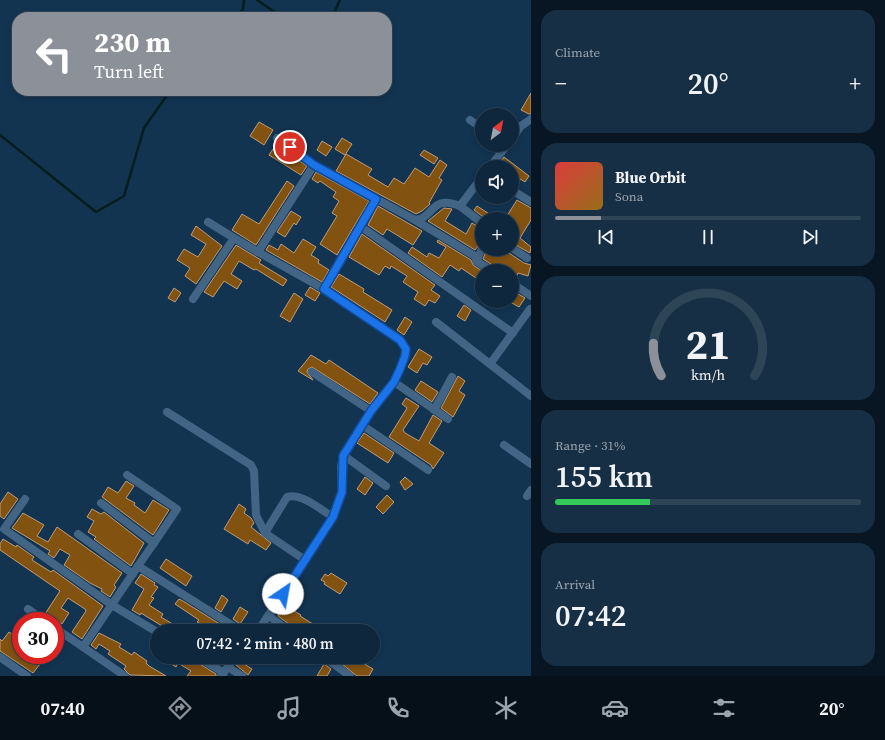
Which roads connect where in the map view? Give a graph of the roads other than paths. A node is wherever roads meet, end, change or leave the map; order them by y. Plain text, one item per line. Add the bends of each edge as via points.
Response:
1 (531, 119) edge
2 (470, 120) dead end
3 (475, 123) edge
4 (519, 129) edge
5 (277, 138) dead end
6 (314, 165) junction
7 (475, 186) edge
8 (519, 194) edge
9 (376, 199) junction
10 (531, 202) edge
11 (460, 206) junction
12 (475, 218) edge
13 (414, 220) junction
14 (208, 222) dead end
15 (360, 226) junction
16 (234, 238) junction
17 (258, 252) junction
18 (519, 253) edge
19 (478, 258) joint
20 (527, 258) dead end
21 (481, 264) edge
22 (519, 288) edge
23 (324, 289) junction
24 (531, 296) edge
25 (193, 299) dead end
26 (531, 308) edge
27 (436, 322) dead end
28 (513, 333) junction
29 (490, 364) junction
30 (312, 372) dead end
31 (452, 377) dead end
32 (394, 382) junction
33 (531, 396) edge
34 (434, 410) junction
35 (371, 411) junction
36 (167, 412) dead end
37 (448, 419) dead end
38 (362, 425) junction
39 (504, 445) dead end
40 (343, 456) junction
41 (531, 464) edge
42 (428, 470) dead end
43 (127, 475) dead end
44 (386, 486) dead end
45 (25, 499) dead end
46 (101, 503) dead end
47 (333, 517) junction
48 (265, 533) junction
49 (78, 534) dead end
50 (154, 543) junction
51 (305, 560) junction
52 (138, 566) junction
53 (133, 574) junction
54 (112, 605) junction
55 (28, 609) dead end
56 (32, 612) edge
57 (269, 616) junction
58 (229, 624) edge
59 (263, 624) edge
60 (280, 624) edge
61 (150, 628) edge
62 (64, 634) edge
63 (83, 647) junction
64 (0, 657) edge
65 (210, 664) edge
66 (334, 664) edge
67 (224, 672) edge
68 (27, 676) edge
69 (125, 676) edge
70 (242, 676) edge
71 (350, 676) edge

1 - 4 street
2 - 3 street
5 - 6 street
6 - 9 street
6 - 17 street
7 - 11 street
8 - 10 street
9 - 13 street
9 - 15 street
11 - 12 street
11 - 13 street via 449,202 437,204 419,220
13 - 19 street
14 - 16 street
15 - 23 street
15 - 28 street
16 - 17 street
16 - 25 street
17 - 23 street
18 - 20 street
19 - 21 street via 476,261
22 - 24 street
23 - 32 street via 404,343 405,356
26 - 28 street
27 - 29 street
28 - 29 street
29 - 33 street
30 - 35 street
31 - 34 street
32 - 34 street
32 - 35 street
34 - 37 street
35 - 38 street
36 - 48 street via 251,465 254,471 256,515
38 - 40 street
38 - 42 street
39 - 41 street
40 - 44 street
40 - 47 street via 342,492
43 - 50 street via 177,509
45 - 54 street via 4,529
46 - 50 street
47 - 48 street via 293,495 287,497
47 - 51 street
48 - 51 street
49 - 53 street
50 - 52 street
51 - 57 street
52 - 53 street
52 - 58 street
53 - 54 street
54 - 61 street
54 - 63 street
55 - 56 street
57 - 59 street
57 - 60 street
62 - 63 street
63 - 69 street
64 - 68 street
65 - 67 street
66 - 71 street
67 - 70 street

